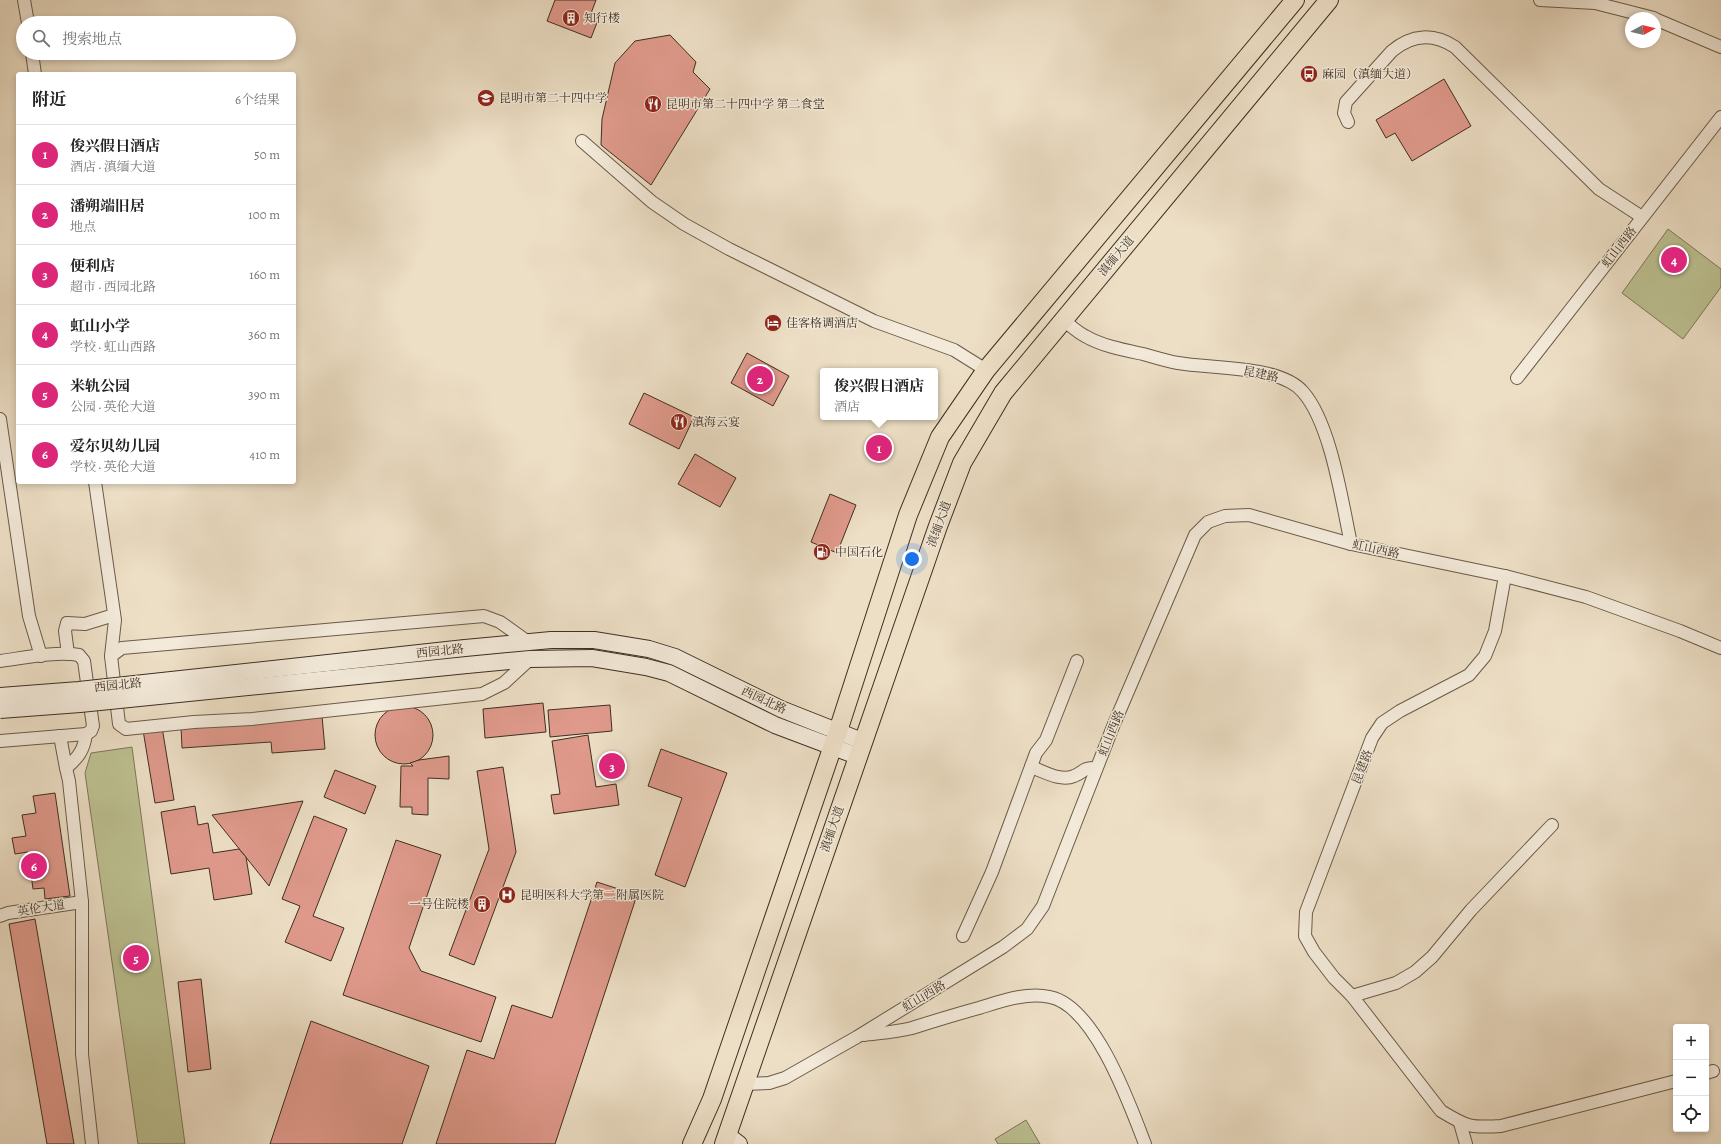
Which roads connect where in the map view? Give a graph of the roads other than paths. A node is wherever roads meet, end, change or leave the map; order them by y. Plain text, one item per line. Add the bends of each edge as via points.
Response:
1 (24, 0) edge
2 (1295, 0) edge
3 (1329, 0) edge
4 (1540, 0) edge
5 (1630, 12) edge
6 (27, 16) edge
7 (1661, 21) edge
8 (1721, 47) edge
9 (33, 60) edge
10 (35, 72) edge
11 (1721, 117) edge
12 (1348, 122) dead end
13 (582, 141) dead end
14 (1642, 217) junction
15 (1063, 320) junction
16 (986, 370) junction
17 (1517, 378) dead end
18 (0, 419) edge
19 (95, 484) edge
20 (1351, 544) junction
21 (1505, 576) junction
22 (114, 615) junction
23 (528, 642) junction
24 (1721, 648) edge
25 (68, 654) junction
26 (41, 656) junction
27 (111, 656) junction
28 (530, 659) junction
29 (0, 661) edge
30 (1077, 661) dead end
31 (0, 696) edge
32 (0, 710) edge
33 (86, 734) junction
34 (60, 736) junction
35 (835, 739) junction
36 (0, 741) edge
37 (860, 749) junction
38 (1031, 767) junction
39 (66, 768) junction
40 (1096, 768) junction
41 (1552, 825) dead end
42 (82, 902) junction
43 (0, 916) edge
44 (962, 936) dead end
45 (1352, 996) junction
46 (857, 1036) junction
47 (1673, 1082) edge
48 (744, 1084) junction
49 (1460, 1123) junction
50 (730, 1141) edge
51 (92, 1144) edge
52 (692, 1144) edge
53 (1144, 1144) edge
54 (1466, 1144) edge

1 - 6 street
2 - 16 main road
3 - 15 main road, 滇缅大道
4 - 5 street via 1595,3
7 - 8 street
9 - 10 street
11 - 14 street, 虹山西路
12 - 14 street via 1344,113 1346,102 1399,45 1416,38 1446,41 1599,189
13 - 16 street via 652,202 690,227 874,321 954,350
14 - 17 street, 虹山西路
15 - 20 street, 昆建路 via 1085,336 1110,346 1178,363 1258,371 1282,378 1302,391 1315,409 1326,436
15 - 37 main road, 滇缅大道 via 1002,393 962,463
16 - 35 main road via 940,437 908,515
18 - 26 street via 29,616
19 - 22 street
20 - 21 street, 虹山西路
20 - 40 street, 虹山西路 via 1249,515 1225,516 1208,522 1195,536
21 - 24 street, 虹山西路 via 1599,600
21 - 45 street, 昆建路 via 1495,632 1485,656 1469,675 1400,710 1382,723 1372,738 1306,912 1305,936 1334,978
22 - 25 street via 85,624 67,623 65,631
22 - 27 street
23 - 27 street via 500,622 484,616 122,648
23 - 31 main road, 西园北路, bridge via 79,690
23 - 35 main road, 西园北路 via 594,640 649,649 674,657 781,708
25 - 26 street
25 - 33 street via 79,655 84,661 93,726
26 - 29 street
27 - 28 street via 119,724 126,729 252,719 482,694 504,683
28 - 32 main road, 西园北路, bridge
28 - 35 main road, 西园北路 via 592,658 646,667 669,674 775,726
30 - 38 street via 1046,740 1036,753
33 - 34 street
33 - 39 street via 85,746
34 - 36 street
34 - 39 street
35 - 37 main road, 西园北路
35 - 52 main road via 712,1099
37 - 48 main road, 滇缅大道
38 - 40 street via 1062,778 1074,776 1085,768
38 - 44 street via 992,872
39 - 42 street
40 - 46 street, 虹山西路 via 1043,906 1027,929 997,951
41 - 45 street via 1415,972 1396,983
42 - 43 street, 英伦大道
42 - 51 street via 82,1054
45 - 49 street, 昆建路 via 1441,1111
46 - 48 street, 虹山西路 via 785,1078 769,1083
46 - 53 street via 910,1028 1028,995 1052,997 1073,1009 1088,1025 1121,1084
47 - 49 street via 1501,1126 1476,1127
48 - 50 main road, 滇缅大道
49 - 54 street

